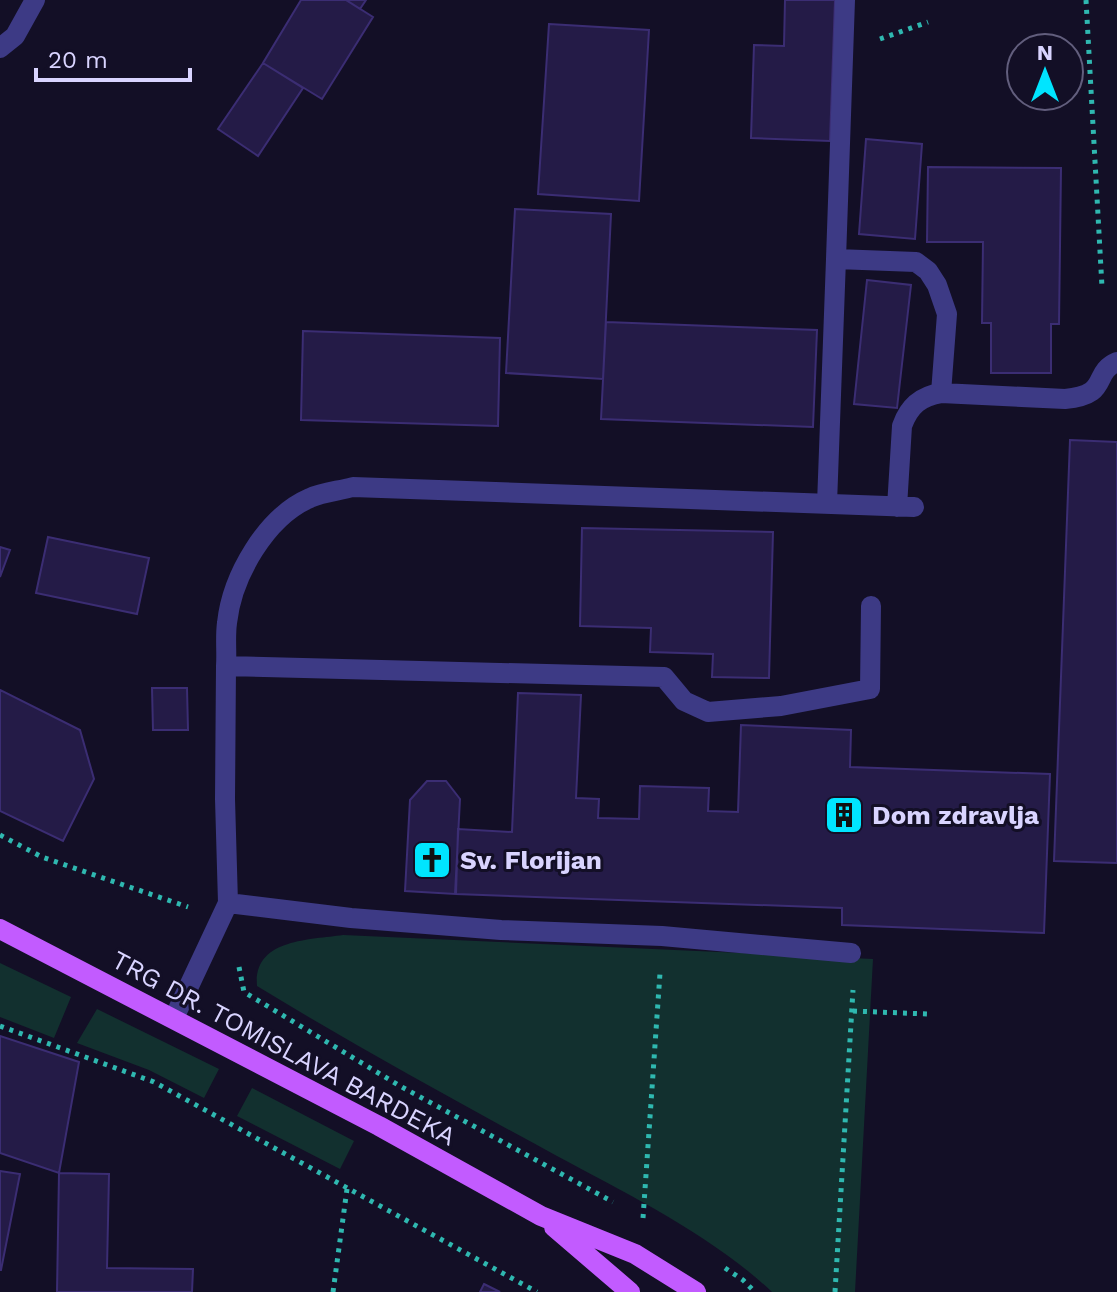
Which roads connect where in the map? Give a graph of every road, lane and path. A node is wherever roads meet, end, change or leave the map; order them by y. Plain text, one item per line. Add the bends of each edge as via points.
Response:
1 (35, 0) edge
2 (845, 0) edge
3 (1086, 0) edge
4 (928, 22) dead end
5 (0, 48) edge
6 (843, 53) junction
7 (836, 259) junction
8 (1102, 287) dead end
9 (1117, 362) edge
10 (941, 393) junction
11 (827, 504) junction
12 (871, 606) dead end
13 (226, 666) junction
14 (0, 835) edge
15 (224, 911) junction
16 (0, 929) edge
17 (662, 936) junction
18 (851, 953) joint
19 (853, 1011) junction
20 (927, 1014) dead end
21 (174, 1018) junction
22 (0, 1026) edge
23 (347, 1189) junction
24 (616, 1203) dead end
25 (629, 1211) dead end
26 (541, 1216) junction
27 (643, 1218) junction
28 (655, 1226) dead end
29 (718, 1264) dead end
30 (333, 1292) edge
31 (537, 1292) edge
32 (630, 1292) edge
33 (696, 1292) edge
34 (755, 1292) edge
35 (835, 1292) edge

1 - 5 lane via 15,36
2 - 6 lane
3 - 8 path
4 - 6 path
6 - 7 lane
7 - 10 lane via 916,262 928,271 947,314
7 - 11 lane
9 - 10 lane via 1084,397
10 - 11 lane via 928,395 906,414 902,426 906,507
11 - 13 lane via 353,487 310,498 256,545 241,575 227,621
12 - 13 lane via 870,689 781,706 708,712 684,701 664,677
13 - 15 lane
14 - 15 path via 42,857
15 - 17 lane
15 - 21 lane
15 - 24 path via 242,935 239,966 244,992 400,1086
16 - 21 main road, TRG DR. TOMISLAVA BARDEKA
17 - 18 lane
17 - 27 path
18 - 19 path
19 - 20 path
19 - 35 path
21 - 26 main road, TRG DR. TOMISLAVA BARDEKA
22 - 23 path via 154,1082
23 - 30 path
23 - 31 path
25 - 27 path
26 - 32 main road, TRG DR. TOMISLAVA BARDEKA
26 - 33 main road, TRG DR. TOMISLAVA BARDEKA via 635,1254
27 - 28 path
29 - 34 path

